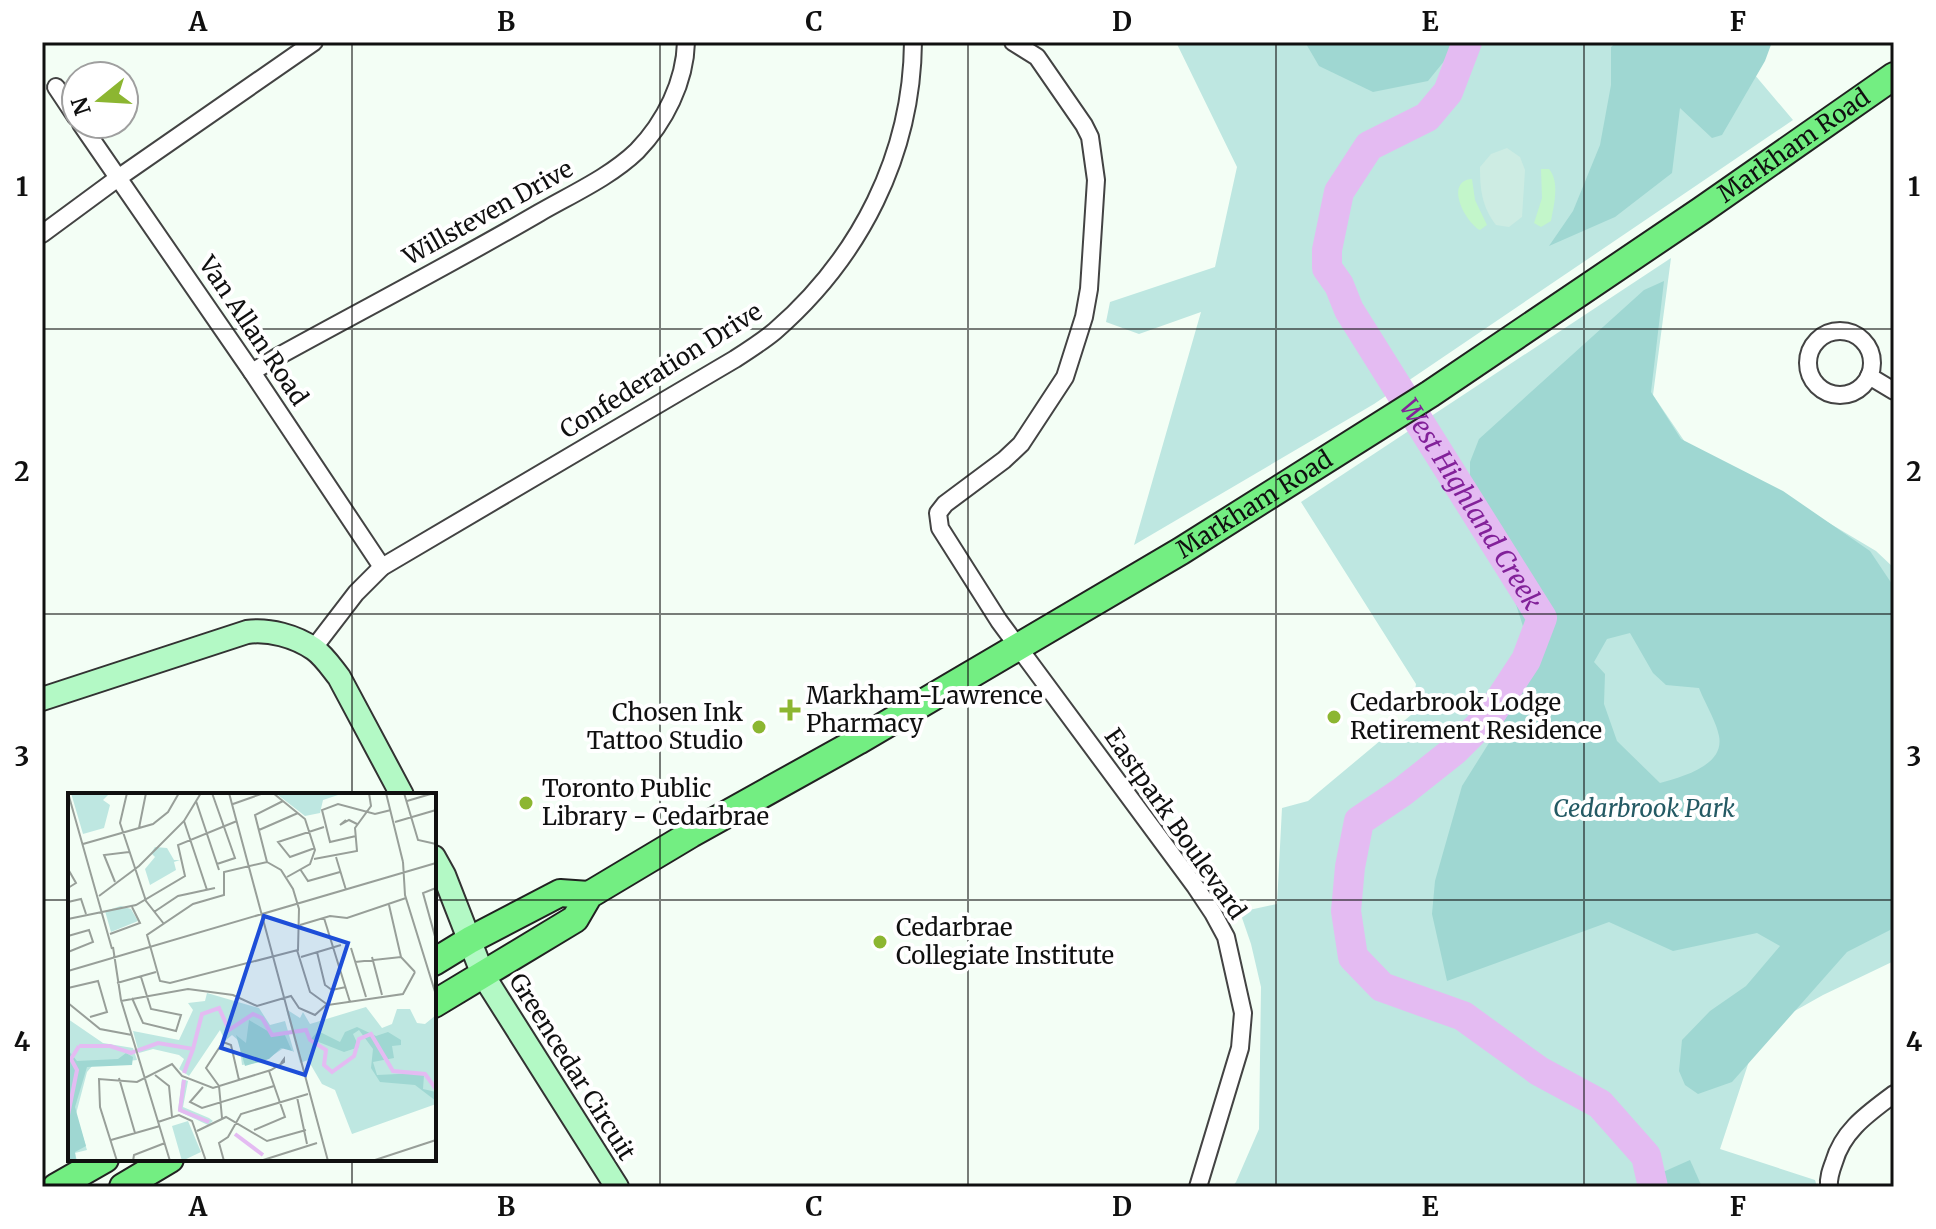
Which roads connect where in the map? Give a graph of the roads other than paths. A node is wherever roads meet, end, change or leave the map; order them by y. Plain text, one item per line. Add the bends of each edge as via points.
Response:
1 (314, 42) edge
2 (686, 42) edge
3 (913, 42) edge
4 (1013, 42) edge
5 (1894, 76) edge
6 (56, 87) dead end
7 (60, 93) edge
8 (92, 140) edge
9 (118, 178) junction
10 (42, 234) edge
11 (252, 372) junction
12 (1869, 376) junction
13 (1894, 391) edge
14 (382, 567) junction
15 (1019, 646) junction
16 (313, 649) junction
17 (42, 699) edge
18 (401, 793) edge
19 (436, 861) edge
20 (589, 895) junction
21 (470, 940) junction
22 (436, 961) edge
23 (483, 975) junction
24 (436, 1003) edge
25 (1894, 1094) edge
26 (102, 1161) edge
27 (167, 1161) edge
28 (56, 1187) edge
29 (123, 1187) edge
30 (617, 1187) edge
31 (1198, 1187) edge
32 (1829, 1187) edge

1 - 9 street
2 - 11 street, Willsteven Drive via 672,100 653,132 618,166
3 - 14 street, Confederation Drive via 910,89 888,173 867,220 808,299 735,359
4 - 15 street, Eastpark Boulevard via 1037,57 1084,125 1096,180 1089,289 1065,377 1021,444 938,513 940,528
5 - 15 main road, Markham Road via 1430,394
6 - 7 street
8 - 9 street, Van Allan Road
9 - 10 street
9 - 11 street, Van Allan Road
11 - 14 street, Van Allan Road
12 - 12 street via 1868,348 1854,334 1824,335 1810,352 1809,373 1823,391 1844,396 1863,386
12 - 13 street
14 - 16 street, Confederation Drive
15 - 20 main road, Markham Road
15 - 31 street, Eastpark Boulevard via 1226,937 1243,1013 1240,1048
16 - 17 street via 277,633 247,632
16 - 18 street via 339,677
19 - 21 street, Greencedar Circuit
20 - 21 main road, Markham Road via 560,893
20 - 23 main road, Markham Road via 575,919
21 - 22 main road, Markham Road
21 - 23 street, Greencedar Circuit
23 - 24 main road, Markham Road
23 - 30 street, Greencedar Circuit
25 - 32 street via 1858,1121 1837,1149
26 - 28 main road
27 - 29 main road

